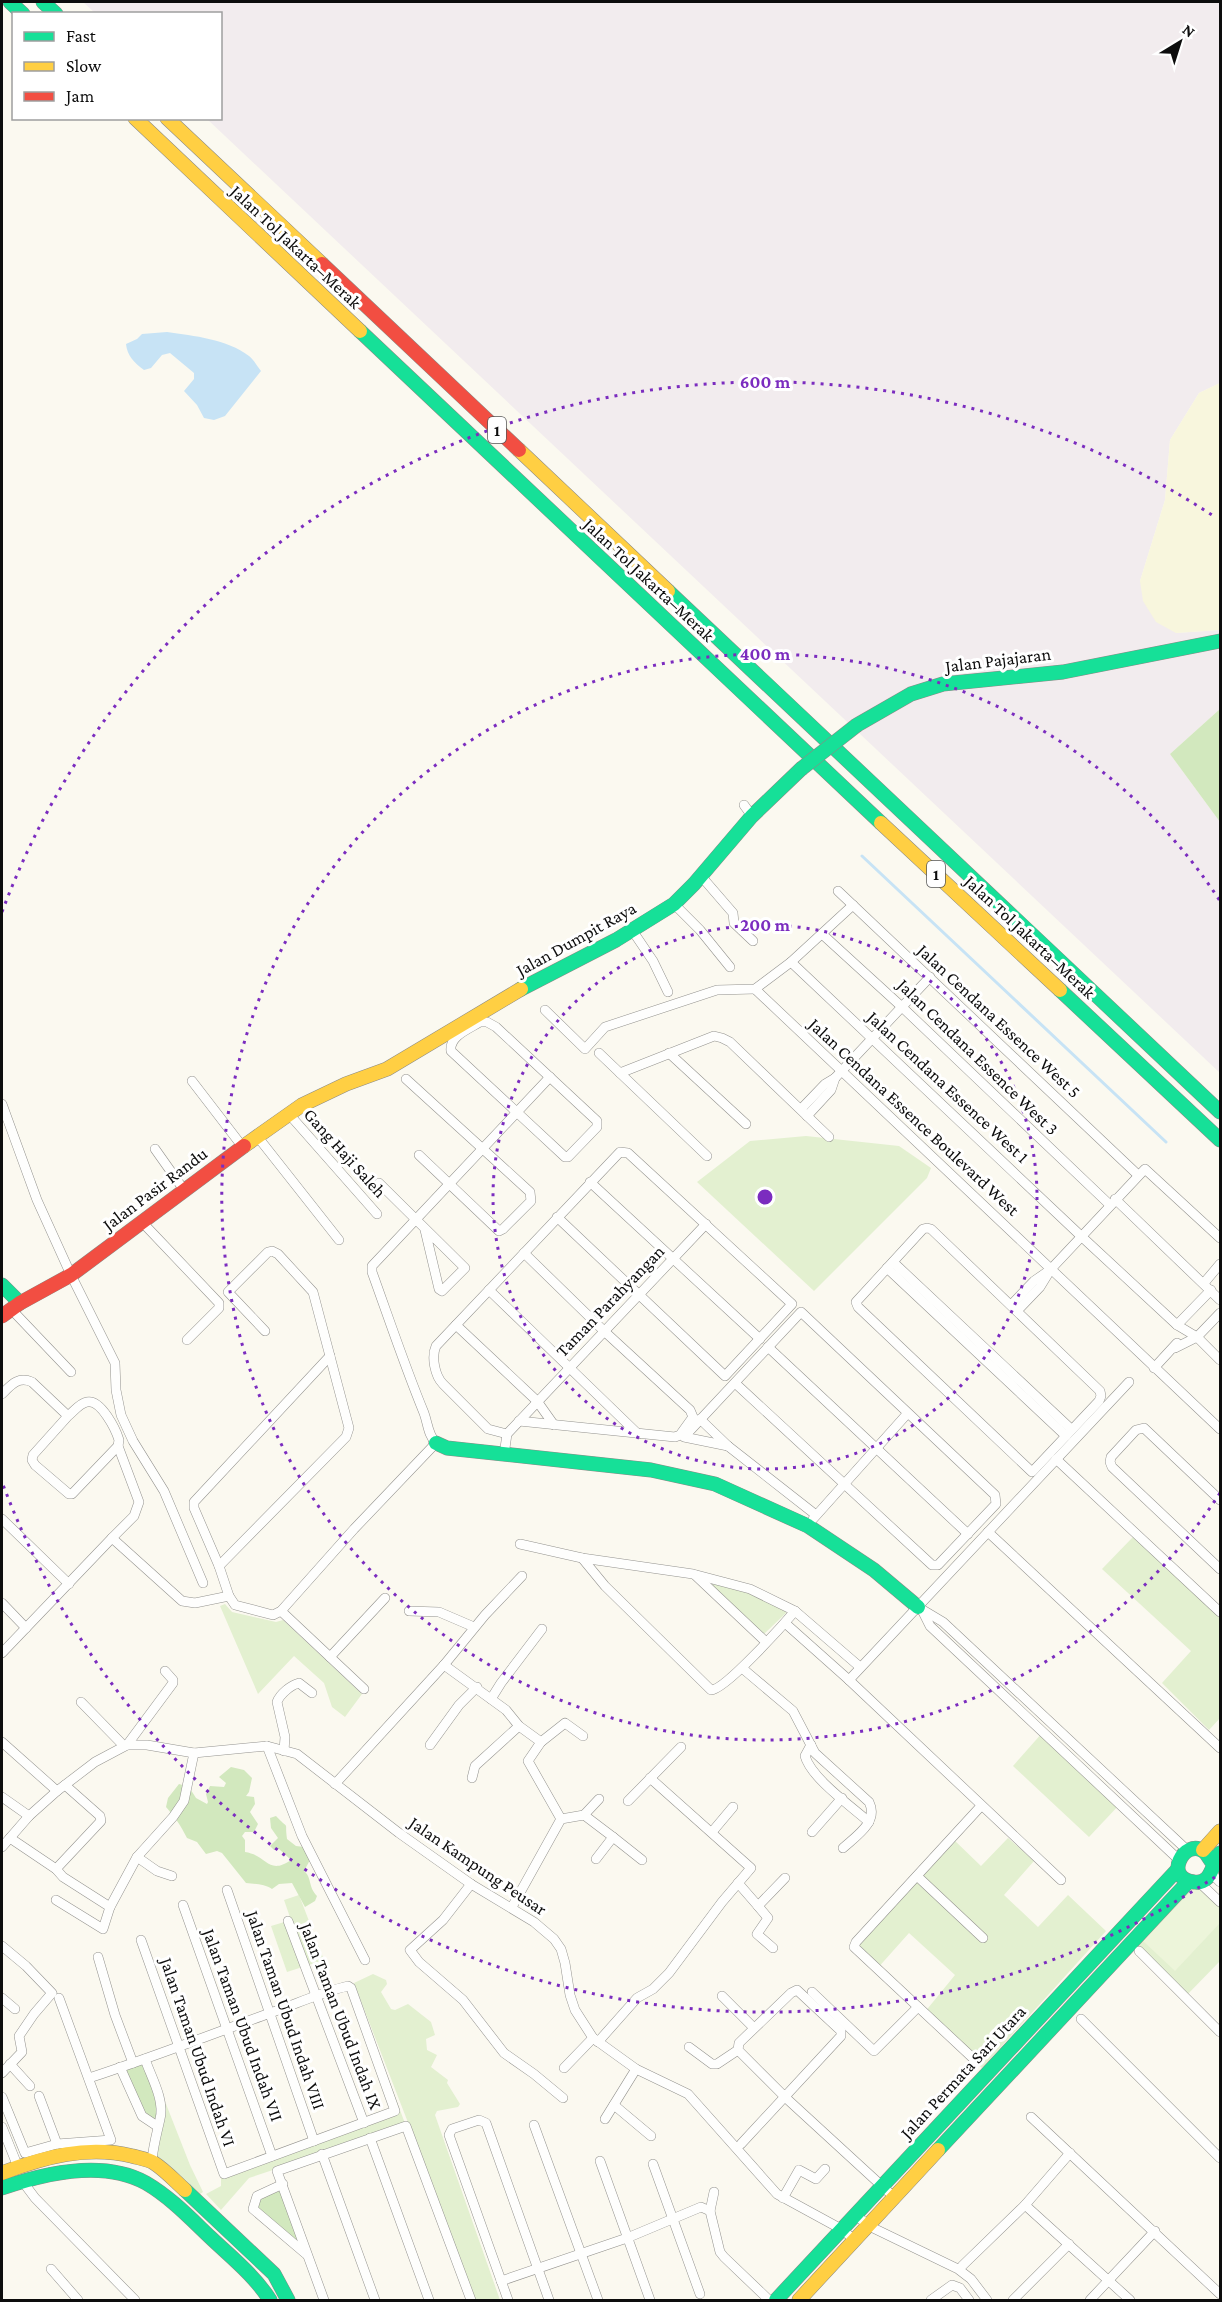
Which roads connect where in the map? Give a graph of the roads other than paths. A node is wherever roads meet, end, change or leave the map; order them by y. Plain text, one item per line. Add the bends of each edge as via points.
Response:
1 (137, 120) edge
2 (169, 120) edge
3 (1221, 641) edge
4 (801, 769) joint
5 (701, 876) junction
6 (838, 891) dead end
7 (674, 904) junction
8 (853, 905) junction
9 (632, 930) junction
10 (822, 934) junction
11 (753, 941) dead end
12 (790, 962) junction
13 (730, 967) dead end
14 (930, 977) junction
15 (755, 989) junction
16 (669, 992) dead end
17 (902, 1007) junction
18 (545, 1011) dead end
19 (873, 1038) junction
20 (599, 1053) dead end
21 (669, 1053) junction
22 (620, 1073) junction
23 (838, 1075) junction
24 (550, 1077) junction
25 (406, 1078) dead end
26 (192, 1081) dead end
27 (330, 1091) joint
28 (2, 1104) edge
29 (516, 1112) junction
30 (804, 1112) junction
31 (1221, 1112) edge
32 (288, 1113) junction
33 (746, 1124) dead end
34 (257, 1136) junction
35 (829, 1137) dead end
36 (1221, 1140) edge
37 (242, 1146) junction
38 (482, 1147) junction
39 (155, 1149) dead end
40 (419, 1155) dead end
41 (707, 1156) dead end
42 (1138, 1175) junction
43 (590, 1182) junction
44 (379, 1183) dead end
45 (449, 1183) junction
46 (184, 1190) junction
47 (1112, 1202) junction
48 (378, 1214) dead end
49 (557, 1217) junction
50 (414, 1219) junction
51 (142, 1222) junction
52 (706, 1224) junction
53 (425, 1230) junction
54 (1082, 1236) junction
55 (1221, 1238) edge
56 (339, 1240) dead end
57 (524, 1253) junction
58 (673, 1260) junction
59 (1221, 1264) edge
60 (890, 1265) junction
61 (1051, 1269) junction
62 (71, 1275) junction
63 (2, 1285) edge
64 (1207, 1287) junction
65 (489, 1290) junction
66 (639, 1295) junction
67 (1221, 1300) edge
68 (1014, 1308) junction
69 (11, 1309) edge
70 (1221, 1312) edge
71 (456, 1325) junction
72 (1181, 1328) junction
73 (265, 1330) dead end
74 (604, 1331) junction
75 (1197, 1337) junction
76 (760, 1339) junction
77 (187, 1340) dead end
78 (768, 1347) junction
79 (1175, 1348) junction
80 (330, 1356) junction
81 (1221, 1360) edge
82 (570, 1367) junction
83 (1154, 1368) junction
84 (71, 1371) dead end
85 (1129, 1382) dead end
86 (735, 1383) junction
87 (2, 1394) edge
88 (537, 1401) junction
89 (907, 1414) junction
90 (68, 1416) junction
91 (700, 1419) junction
92 (519, 1421) junction
93 (554, 1425) junction
94 (1221, 1429) edge
95 (1069, 1432) junction
96 (507, 1434) junction
97 (638, 1434) junction
98 (436, 1443) junction
99 (118, 1446) junction
100 (728, 1446) junction
101 (877, 1448) junction
102 (504, 1455) junction
103 (1056, 1460) junction
104 (843, 1484) junction
105 (1219, 1497) edge
106 (2, 1519) edge
107 (812, 1520) junction
108 (988, 1532) junction
109 (968, 1534) junction
110 (112, 1538) junction
111 (520, 1544) dead end
112 (582, 1558) junction
113 (219, 1566) junction
114 (1221, 1569) edge
115 (693, 1574) junction
116 (522, 1576) dead end
117 (203, 1583) dead end
118 (69, 1584) junction
119 (224, 1597) junction
120 (385, 1598) dead end
121 (2, 1603) edge
122 (920, 1609) junction
123 (281, 1611) junction
124 (409, 1611) dead end
125 (795, 1611) junction
126 (1221, 1612) edge
127 (785, 1623) junction
128 (474, 1627) junction
129 (26, 1628) junction
130 (542, 1629) dead end
131 (766, 1642) junction
132 (2, 1653) edge
133 (330, 1657) junction
134 (444, 1665) junction
135 (860, 1667) junction
136 (742, 1668) junction
137 (165, 1671) dead end
138 (849, 1680) junction
139 (477, 1687) junction
140 (364, 1689) dead end
141 (312, 1693) dead end
142 (491, 1700) junction
143 (81, 1702) dead end
144 (519, 1726) junction
145 (583, 1736) dead end
146 (2, 1742) edge
147 (542, 1742) junction
148 (430, 1745) dead end
149 (126, 1746) junction
150 (267, 1746) junction
151 (811, 1746) junction
152 (681, 1747) dead end
153 (1221, 1748) edge
154 (284, 1751) junction
155 (194, 1753) junction
156 (472, 1778) dead end
157 (650, 1778) junction
158 (335, 1784) junction
159 (65, 1785) junction
160 (57, 1791) junction
161 (2, 1797) edge
162 (842, 1798) junction
163 (599, 1799) dead end
164 (628, 1801) dead end
165 (981, 1806) junction
166 (733, 1807) dead end
167 (584, 1815) junction
168 (29, 1816) junction
169 (561, 1819) junction
170 (869, 1822) junction
171 (1221, 1831) edge
172 (712, 1832) junction
173 (812, 1832) dead end
174 (613, 1837) junction
175 (10, 1838) junction
176 (2, 1847) edge
177 (843, 1848) dead end
178 (1203, 1850) junction
179 (137, 1857) junction
180 (596, 1859) dead end
181 (642, 1860) dead end
182 (1181, 1860) junction
183 (1216, 1867) edge
184 (56, 1869) junction
185 (172, 1876) dead end
186 (917, 1876) junction
187 (785, 1878) dead end
188 (1061, 1880) dead end
189 (1194, 1882) junction
190 (738, 1883) junction
191 (471, 1884) junction
192 (227, 1890) dead end
193 (56, 1900) dead end
194 (1221, 1902) edge
195 (183, 1905) dead end
196 (758, 1906) junction
197 (110, 1907) junction
198 (512, 1907) junction
199 (288, 1921) dead end
200 (983, 1938) dead end
201 (141, 1940) dead end
202 (2, 1946) edge
203 (773, 1948) dead end
204 (1139, 1951) dead end
205 (98, 1957) dead end
206 (364, 1960) dead end
207 (812, 1992) dead end
208 (722, 1996) dead end
209 (315, 1997) junction
210 (2, 1998) edge
211 (59, 1998) dead end
212 (918, 2007) junction
213 (15, 2009) dead end
214 (270, 2014) junction
215 (1081, 2019) dead end
216 (754, 2028) junction
217 (226, 2029) junction
218 (1221, 2032) edge
219 (596, 2040) junction
220 (689, 2046) dead end
221 (178, 2047) junction
222 (738, 2050) junction
223 (145, 2059) junction
224 (976, 2061) dead end
225 (133, 2063) junction
226 (10, 2064) junction
227 (120, 2067) junction
228 (564, 2068) dead end
229 (636, 2069) junction
230 (2, 2073) edge
231 (985, 2074) junction
232 (88, 2078) junction
233 (997, 2085) junction
234 (30, 2086) dead end
235 (39, 2096) dead end
236 (2, 2097) edge
237 (563, 2098) dead end
238 (786, 2098) junction
239 (614, 2105) junction
240 (1031, 2117) dead end
241 (605, 2118) dead end
242 (364, 2123) junction
243 (534, 2125) dead end
244 (157, 2126) junction
245 (2, 2127) edge
246 (651, 2136) dead end
247 (370, 2138) junction
248 (314, 2141) junction
249 (57, 2144) junction
250 (741, 2144) dead end
251 (93, 2151) junction
252 (1070, 2153) junction
253 (322, 2154) junction
254 (272, 2156) junction
255 (1221, 2158) edge
256 (152, 2161) junction
257 (600, 2161) dead end
258 (653, 2164) dead end
259 (18, 2167) junction
260 (825, 2169) dead end
261 (96, 2170) junction
262 (4, 2180) edge
263 (23, 2182) junction
264 (282, 2184) junction
265 (882, 2186) junction
266 (714, 2192) dead end
267 (783, 2198) junction
268 (895, 2198) junction
269 (1025, 2205) junction
270 (206, 2208) junction
271 (710, 2211) junction
272 (857, 2216) junction
273 (673, 2219) junction
274 (193, 2222) junction
275 (869, 2226) junction
276 (843, 2229) junction
277 (1155, 2231) junction
278 (627, 2238) junction
279 (855, 2241) junction
280 (1069, 2244) junction
281 (581, 2254) junction
282 (307, 2255) junction
283 (962, 2266) dead end
284 (51, 2269) dead end
285 (538, 2270) junction
286 (1109, 2281) junction
287 (501, 2282) junction
288 (700, 2294) dead end
289 (1221, 2294) edge
290 (78, 2301) edge
291 (135, 2301) edge
292 (270, 2301) edge
293 (288, 2301) edge
294 (324, 2301) edge
295 (375, 2301) edge
296 (429, 2301) edge
297 (471, 2301) edge
298 (508, 2301) edge
299 (549, 2301) edge
300 (598, 2301) edge
301 (650, 2301) edge
302 (769, 2301) edge
303 (776, 2301) edge
304 (799, 2301) edge
305 (931, 2301) edge
306 (969, 2301) edge
307 (987, 2301) edge
308 (1013, 2301) edge
309 (1090, 2301) edge
310 (1130, 2301) edge

1 - 36 main road, Jalan Tol Jakarta–Merak / 1
2 - 31 main road, Jalan Tol Jakarta–Merak / 1
3 - 4 main road, Jalan Pajajaran, bridge via 1108,665 932,686 905,696 857,725
4 - 5 main road, Jalan Dumpit Raya via 748,811
5 - 7 main road, Jalan Dumpit Raya
5 - 11 street
6 - 8 street, Jalan Cendana Essence West 5
7 - 9 main road, Jalan Dumpit Raya
7 - 13 street
8 - 10 street
8 - 14 street, Jalan Cendana Essence West 5
9 - 16 street
9 - 27 main road, Jalan Dumpit Raya via 504,998 387,1069
10 - 12 street
10 - 17 street, Jalan Cendana Essence West 3
12 - 15 street
12 - 19 street, Jalan Cendana Essence West 1
14 - 17 street
14 - 42 street, Jalan Cendana Essence West 5
15 - 18 street via 717,990 605,1027 585,1049
15 - 23 street, Jalan Cendana Essence Boulevard West
17 - 19 street
17 - 47 street, Jalan Cendana Essence West 3
19 - 23 street
19 - 54 street, Jalan Cendana Essence West 1
20 - 22 street
21 - 22 street
21 - 30 street via 714,1036 722,1038
21 - 33 street
22 - 41 street
23 - 30 street via 825,1084
23 - 61 street, Jalan Cendana Essence Boulevard West
24 - 29 street
24 - 29 street via 598,1123 570,1156 566,1157
24 - 29 street via 492,1024 480,1022 454,1038 450,1047 454,1055
25 - 38 street
26 - 37 street
27 - 32 main road, Jalan Pasir Randu
28 - 62 street via 37,1200
29 - 38 street
30 - 35 street
32 - 34 main road, Jalan Pasir Randu
32 - 48 street, Gang Haji Saleh
34 - 37 main road, Jalan Pasir Randu
34 - 56 street
37 - 46 main road, Jalan Pasir Randu
38 - 45 street
38 - 45 street via 530,1192 531,1201 499,1231
39 - 46 street
40 - 45 street
42 - 47 street
42 - 55 street via 1144,1168
43 - 49 street
43 - 52 street via 616,1154 626,1152
43 - 58 street
44 - 50 street
45 - 50 street
46 - 51 main road, Jalan Pasir Randu
47 - 54 street
47 - 64 street, Jalan Cendana Essence West 3
49 - 57 street
49 - 66 street
50 - 53 street
50 - 98 street via 376,1260 372,1272
51 - 62 main road, Jalan Pasir Randu
51 - 77 street via 219,1304
52 - 58 street, Taman Parahyangan
52 - 76 street via 792,1304
53 - 53 street via 465,1268 442,1291 439,1289
54 - 61 street
54 - 72 street, Jalan Cendana Essence West 1
57 - 65 street
57 - 74 street
58 - 66 street, Taman Parahyangan
58 - 76 street
59 - 64 street
60 - 68 street via 923,1229 931,1229
60 - 95 street
60 - 95 street via 858,1298 858,1307 1028,1470 1032,1472
61 - 68 street via 1040,1287
61 - 83 street, Jalan Cendana Essence Boulevard West
62 - 69 main road, Jalan Pasir Randu
62 - 117 street via 115,1362 121,1415 164,1491
63 - 69 main road
64 - 67 street, Jalan Cendana Essence West 3
64 - 72 street
65 - 71 street
65 - 82 street
66 - 74 street, Taman Parahyangan
66 - 76 street via 725,1376
68 - 95 street via 1100,1391 1099,1401
69 - 84 street
70 - 75 street
71 - 88 street
71 - 96 street via 434,1351 438,1378 488,1429
72 - 75 street, Jalan Cendana Essence West 1
72 - 79 street
73 - 80 street via 228,1292 273,1251 313,1292
74 - 82 street, Taman Parahyangan
74 - 97 street via 692,1413 693,1419 678,1437
75 - 79 street
75 - 81 street, Jalan Cendana Essence West 1
78 - 86 street
78 - 89 street via 801,1312
78 - 101 street
79 - 83 street
80 - 113 street via 348,1434
80 - 113 street via 196,1497 194,1508
82 - 88 street, Taman Parahyangan
82 - 97 street
83 - 94 street, Jalan Cendana Essence Boulevard West
85 - 103 street
86 - 91 street
86 - 104 street
87 - 90 street via 14,1382 26,1379
88 - 92 street, Taman Parahyangan
88 - 93 street
89 - 101 street
89 - 109 street via 995,1495 996,1504
90 - 99 street via 93,1402 105,1412 118,1436
90 - 99 street via 32,1460 69,1494 75,1493
91 - 100 street
91 - 100 street via 684,1438
92 - 93 street
92 - 96 street, Taman Parahyangan
93 - 97 street
96 - 102 street
98 - 102 main road via 447,1448
98 - 123 street
99 - 110 street via 139,1502 134,1516
100 - 107 street
101 - 104 street
101 - 109 street
102 - 107 main road via 666,1472 715,1484
103 - 108 street
103 - 126 street
104 - 107 street
104 - 109 street via 932,1565 938,1564
105 - 114 street via 1144,1428 1136,1430 1111,1457 1112,1467
106 - 118 street
107 - 122 main road
108 - 122 street
108 - 153 street
110 - 118 street
110 - 119 street via 182,1601 195,1603
111 - 112 street
112 - 115 street
112 - 136 street via 605,1586 711,1690
113 - 119 street
115 - 125 street via 750,1588
115 - 131 street
116 - 128 street
118 - 129 street
119 - 123 street via 235,1605 273,1614
120 - 133 street
121 - 129 street
122 - 135 street
122 - 182 street via 935,1631
123 - 133 street
124 - 128 street via 439,1612
125 - 127 street
125 - 135 street
127 - 131 street
127 - 138 street
128 - 134 street
129 - 132 street
130 - 142 street
131 - 136 street
133 - 140 street
134 - 139 street
134 - 158 street
135 - 138 street
136 - 151 street via 793,1711
137 - 149 street via 173,1683
138 - 165 street
139 - 142 street
139 - 148 street
141 - 154 street via 299,1683 278,1697
142 - 144 street
143 - 149 street
144 - 147 street
144 - 156 street via 475,1766
145 - 147 street via 565,1723
146 - 160 street
147 - 169 street via 528,1760
149 - 155 street, Jalan Kampung Peusar via 147,1745
149 - 159 street via 95,1762
150 - 154 street, Jalan Kampung Peusar
150 - 155 street, Jalan Kampung Peusar
150 - 206 street via 302,1836
151 - 162 street via 805,1756 807,1763
151 - 170 street via 869,1802
152 - 157 street
154 - 158 street, Jalan Kampung Peusar via 306,1759
155 - 179 street via 184,1801
157 - 164 street
157 - 172 street
158 - 191 street, Jalan Kampung Peusar
159 - 160 street
159 - 184 street via 101,1821
160 - 168 street
161 - 168 street
162 - 170 street
162 - 173 street
163 - 167 street
165 - 186 street
165 - 188 street
166 - 172 street
167 - 169 street
167 - 174 street
168 - 175 street
169 - 198 street
170 - 177 street
171 - 178 main road
172 - 190 street via 751,1868
174 - 180 street
174 - 181 street
175 - 176 street
175 - 184 street
178 - 182 main road via 1195,1848
178 - 183 main road
179 - 185 street
179 - 197 street
182 - 189 main road via 1181,1877
182 - 231 main road, Jalan Permata Sari Utara
183 - 189 main road via 1206,1879
184 - 197 street
186 - 200 street
186 - 212 street via 854,1947
187 - 196 street
189 - 194 street
189 - 233 main road, Jalan Permata Sari Utara
190 - 196 street
190 - 219 street via 669,1973 637,1998
191 - 198 street, Jalan Kampung Peusar
191 - 237 street via 443,1920 410,1950 463,2000 504,2053
192 - 214 street, Jalan Taman Ubud Indah VIII
193 - 197 street via 103,1929
195 - 217 street, Jalan Taman Ubud Indah VII
196 - 203 street via 768,1918 757,1934
198 - 219 street, Jalan Kampung Peusar via 554,1939 561,1949 575,2010
199 - 209 street, Jalan Taman Ubud Indah IX
201 - 221 street, Jalan Taman Ubud Indah VI
202 - 226 street via 52,1993 19,2036 22,2052
204 - 218 street
205 - 225 street
207 - 212 street via 874,2051
208 - 216 street
209 - 214 street
209 - 242 street, Jalan Taman Ubud Indah IX
209 - 242 street via 349,1986 396,2111
210 - 213 street
211 - 232 street
212 - 224 street
214 - 217 street
214 - 248 street, Jalan Taman Ubud Indah VIII
215 - 255 street
216 - 222 street via 739,2043
216 - 238 street via 797,1990 841,2031 841,2036
217 - 221 street
217 - 254 street, Jalan Taman Ubud Indah VII
219 - 228 street
219 - 229 street, Jalan Kampung Peusar
220 - 222 street via 712,2064
221 - 223 street
221 - 254 street, Jalan Taman Ubud Indah VI via 224,2174
222 - 238 street
223 - 225 street
223 - 244 street via 161,2106
225 - 227 street
226 - 230 street
226 - 234 street
227 - 232 street
227 - 244 street via 141,2116
229 - 239 street
229 - 267 street, Jalan Kampung Peusar via 693,2098
231 - 233 street
231 - 265 main road, Jalan Permata Sari Utara
232 - 249 street via 111,2140
233 - 268 main road, Jalan Permata Sari Utara
235 - 249 street
236 - 249 street via 25,2153
238 - 250 street
238 - 265 street
239 - 241 street
239 - 246 street
240 - 252 street
242 - 248 street
243 - 281 street
244 - 256 street
245 - 259 street
247 - 253 street
247 - 296 street
247 - 297 street via 406,2126
248 - 254 street
251 - 256 main road
251 - 259 main road via 68,2153
251 - 261 main road
252 - 269 street
252 - 277 street
253 - 264 street via 277,2170
253 - 295 street
256 - 270 main road
257 - 278 street
258 - 273 street
259 - 262 main road
260 - 267 street via 816,2179 799,2170
261 - 263 main road via 74,2170
261 - 274 main road via 142,2180
262 - 263 main road
263 - 291 street
264 - 282 street
264 - 282 street via 257,2196 253,2209
265 - 268 street
265 - 272 main road, Jalan Permata Sari Utara
266 - 271 street
267 - 276 street, Jalan Kampung Peusar
268 - 275 main road, Jalan Permata Sari Utara
269 - 280 street
269 - 283 street
270 - 274 main road
270 - 293 main road via 274,2274
271 - 273 street via 701,2207
271 - 302 street via 720,2252
272 - 275 street
272 - 276 main road, Jalan Permata Sari Utara
273 - 278 street
273 - 288 street
274 - 292 main road via 256,2279
275 - 279 main road, Jalan Permata Sari Utara
275 - 307 street via 958,2269 971,2278
276 - 279 street, Jalan Kampung Peusar
276 - 303 main road, Jalan Permata Sari Utara
277 - 286 street
277 - 289 street
278 - 281 street
278 - 301 street
279 - 304 main road, Jalan Permata Sari Utara
280 - 286 street
280 - 308 street
281 - 285 street
281 - 300 street
282 - 294 street
284 - 290 street
285 - 287 street
285 - 287 street via 486,2123 479,2120 452,2129 449,2135
285 - 299 street
286 - 309 street
286 - 310 street
287 - 298 street
305 - 306 street via 951,2285 960,2288

